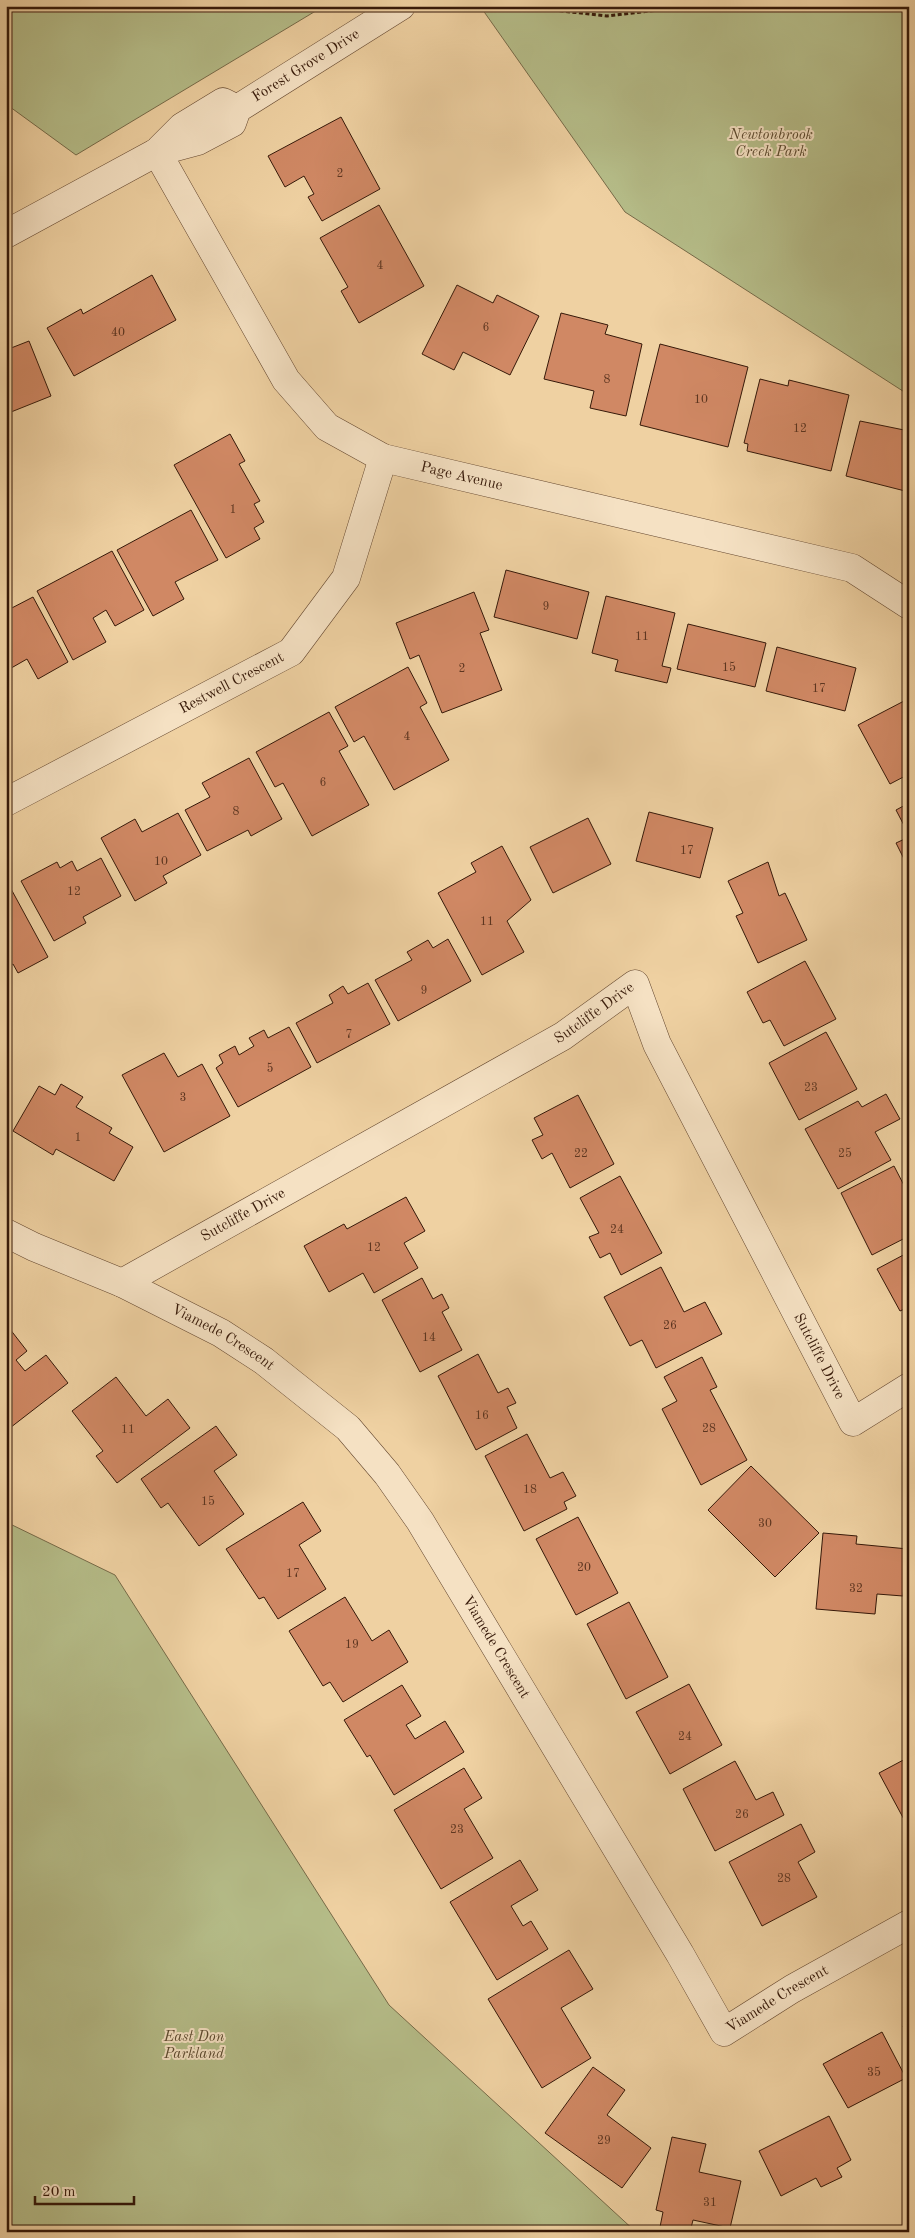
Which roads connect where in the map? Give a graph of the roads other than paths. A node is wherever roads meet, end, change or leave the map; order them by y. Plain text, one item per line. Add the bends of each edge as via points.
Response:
1 (401, 6) edge
2 (157, 152) junction
3 (6, 234) edge
4 (383, 458) junction
5 (909, 605) edge
6 (6, 802) edge
7 (6, 1233) edge
8 (122, 1283) junction
9 (909, 1387) edge
10 (909, 1924) edge

1 - 2 street, Forest Grove Drive via 237,109 232,123 198,141
2 - 3 street, Forest Grove Drive
2 - 4 street, Page Avenue via 286,380 327,426
4 - 5 street, Page Avenue via 852,568
4 - 6 street, Restwell Crescent via 346,578 291,652
7 - 8 street, Viamede Crescent
8 - 9 street, Sutcliffe Drive via 563,1036 635,984 657,1044 854,1422
8 - 10 street, Viamede Crescent via 220,1332 264,1361 348,1428 381,1468 420,1521 724,2032 792,1988

